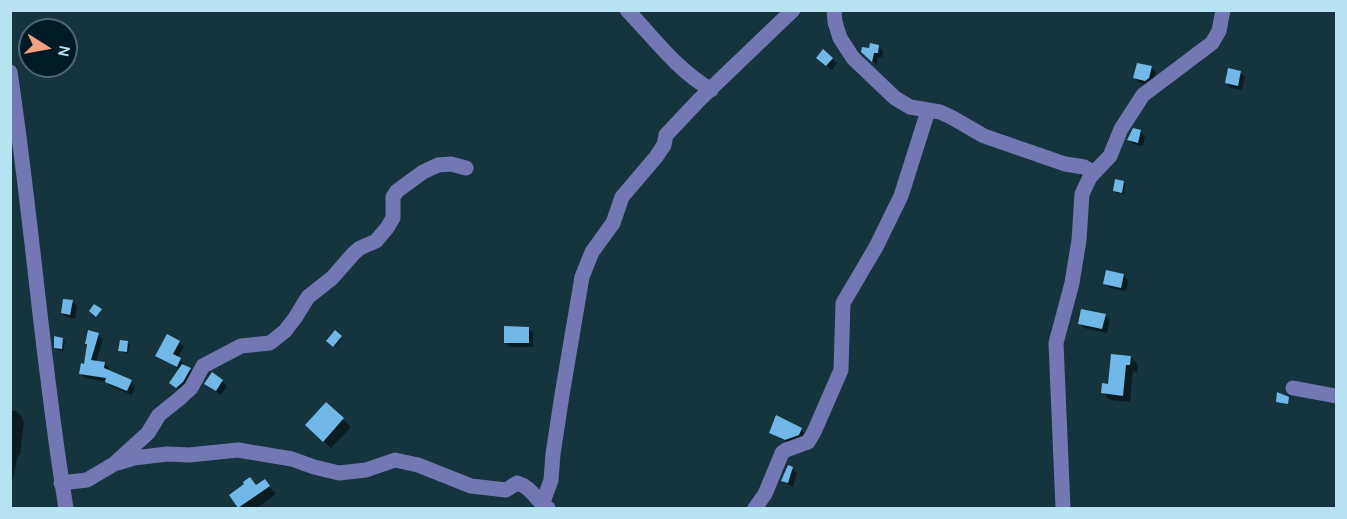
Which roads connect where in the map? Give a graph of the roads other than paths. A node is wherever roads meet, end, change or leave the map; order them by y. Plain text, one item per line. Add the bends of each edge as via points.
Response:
1 (627, 10) edge
2 (793, 10) edge
3 (834, 10) edge
4 (1223, 10) edge
5 (10, 72) edge
6 (711, 90) junction
7 (928, 111) junction
8 (16, 141) edge
9 (466, 168) dead end
10 (1094, 173) junction
11 (1293, 388) dead end
12 (1336, 396) edge
13 (114, 464) junction
14 (61, 483) junction
15 (545, 507) edge
16 (66, 508) edge
17 (755, 508) edge
18 (1063, 508) edge

1 - 6 street via 690,77
2 - 6 street
3 - 7 street via 840,38 854,58 895,99
4 - 10 street via 1223,20 1212,42 1143,95 1121,129 1110,156
5 - 8 street
6 - 15 street via 666,135 657,157 621,197 613,223 592,252 582,277
7 - 10 street via 951,117 984,136
7 - 17 street via 901,196 843,303 841,370 814,432 808,442 782,453
8 - 14 street
9 - 13 street via 438,165 397,191 393,197 393,218 387,228 308,297 285,331 270,343 241,346 202,366 190,388
10 - 18 street via 1082,194 1072,283 1056,343
11 - 12 street
13 - 14 street via 87,480
13 - 15 street via 167,454 238,450 292,459 339,473 366,470 395,460 471,486 506,490 517,483 526,486
14 - 16 street

